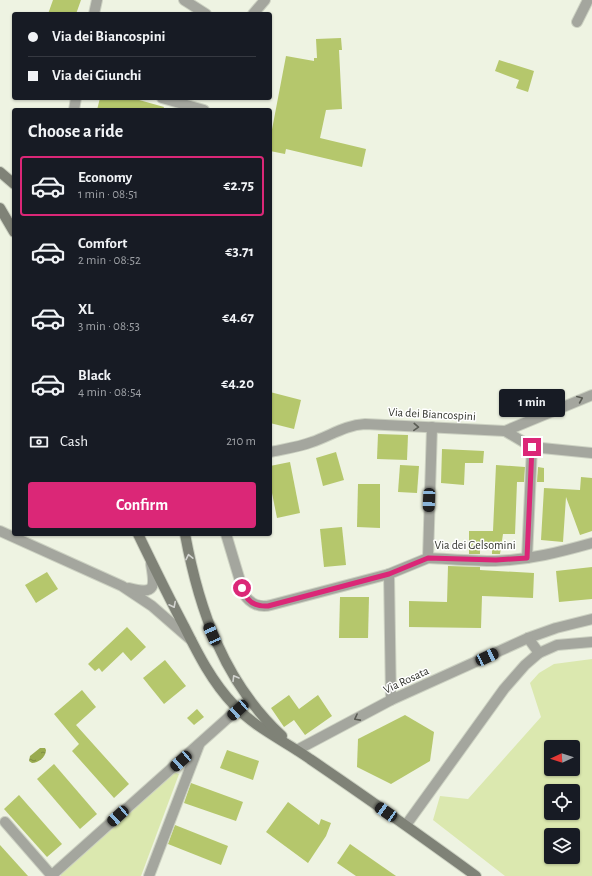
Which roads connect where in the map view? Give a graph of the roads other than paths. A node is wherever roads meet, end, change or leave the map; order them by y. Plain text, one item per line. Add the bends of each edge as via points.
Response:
1 (98, 0) edge
2 (184, 0) edge
3 (265, 0) edge
4 (588, 0) edge
5 (95, 12) edge
6 (203, 12) edge
7 (255, 12) edge
8 (577, 22) dead end
9 (169, 100) edge
10 (197, 108) edge
11 (0, 172) edge
12 (12, 182) edge
13 (0, 208) edge
14 (12, 229) edge
15 (592, 395) edge
16 (432, 427) junction
17 (505, 431) junction
18 (532, 447) junction
19 (272, 452) edge
20 (592, 453) edge
21 (0, 531) edge
22 (139, 536) edge
23 (185, 536) edge
24 (227, 536) edge
25 (592, 543) edge
26 (150, 558) junction
27 (428, 558) junction
28 (527, 558) junction
29 (389, 574) junction
30 (122, 586) junction
31 (592, 619) edge
32 (528, 638) junction
33 (191, 640) junction
34 (592, 642) edge
35 (539, 653) junction
36 (391, 700) junction
37 (238, 710) junction
38 (200, 744) junction
39 (297, 750) junction
40 (5, 822) dead end
41 (406, 825) junction
42 (51, 876) edge
43 (149, 876) edge
44 (476, 876) edge

1 - 5 street
2 - 6 street
3 - 7 street
4 - 8 street
9 - 10 street
11 - 12 main road
13 - 14 main road
17 -> 15 street
16 - 17 street, Via dei Biancospini
19 -> 16 street, Via dei Biancospini via 311,443 352,426
16 - 27 street
17 - 18 street, Via dei Biancospini
18 - 20 street, Via dei Biancospini
18 - 28 street
21 - 30 street
22 - 26 main road
39 -> 23 main road via 254,706 222,656 204,613
24 - 29 street via 244,594 250,602 257,605 268,606
25 - 28 street, Via dei Gelsomini
26 - 30 street via 154,581 150,590 142,591
26 -> 33 main road
27 - 28 street, Via dei Gelsomini
27 - 29 street
29 - 36 street
30 - 33 street via 152,606
31 - 32 street, Via Rosata
32 - 35 street
32 - 36 street, Via Rosata
33 - 37 main road via 212,676
34 - 35 street via 557,646
35 - 41 street via 504,689
36 -> 39 street, Via Rosata
37 - 38 street
37 - 39 main road
38 - 42 street
38 - 43 street
39 - 41 main road
40 - 42 street
41 - 44 main road

